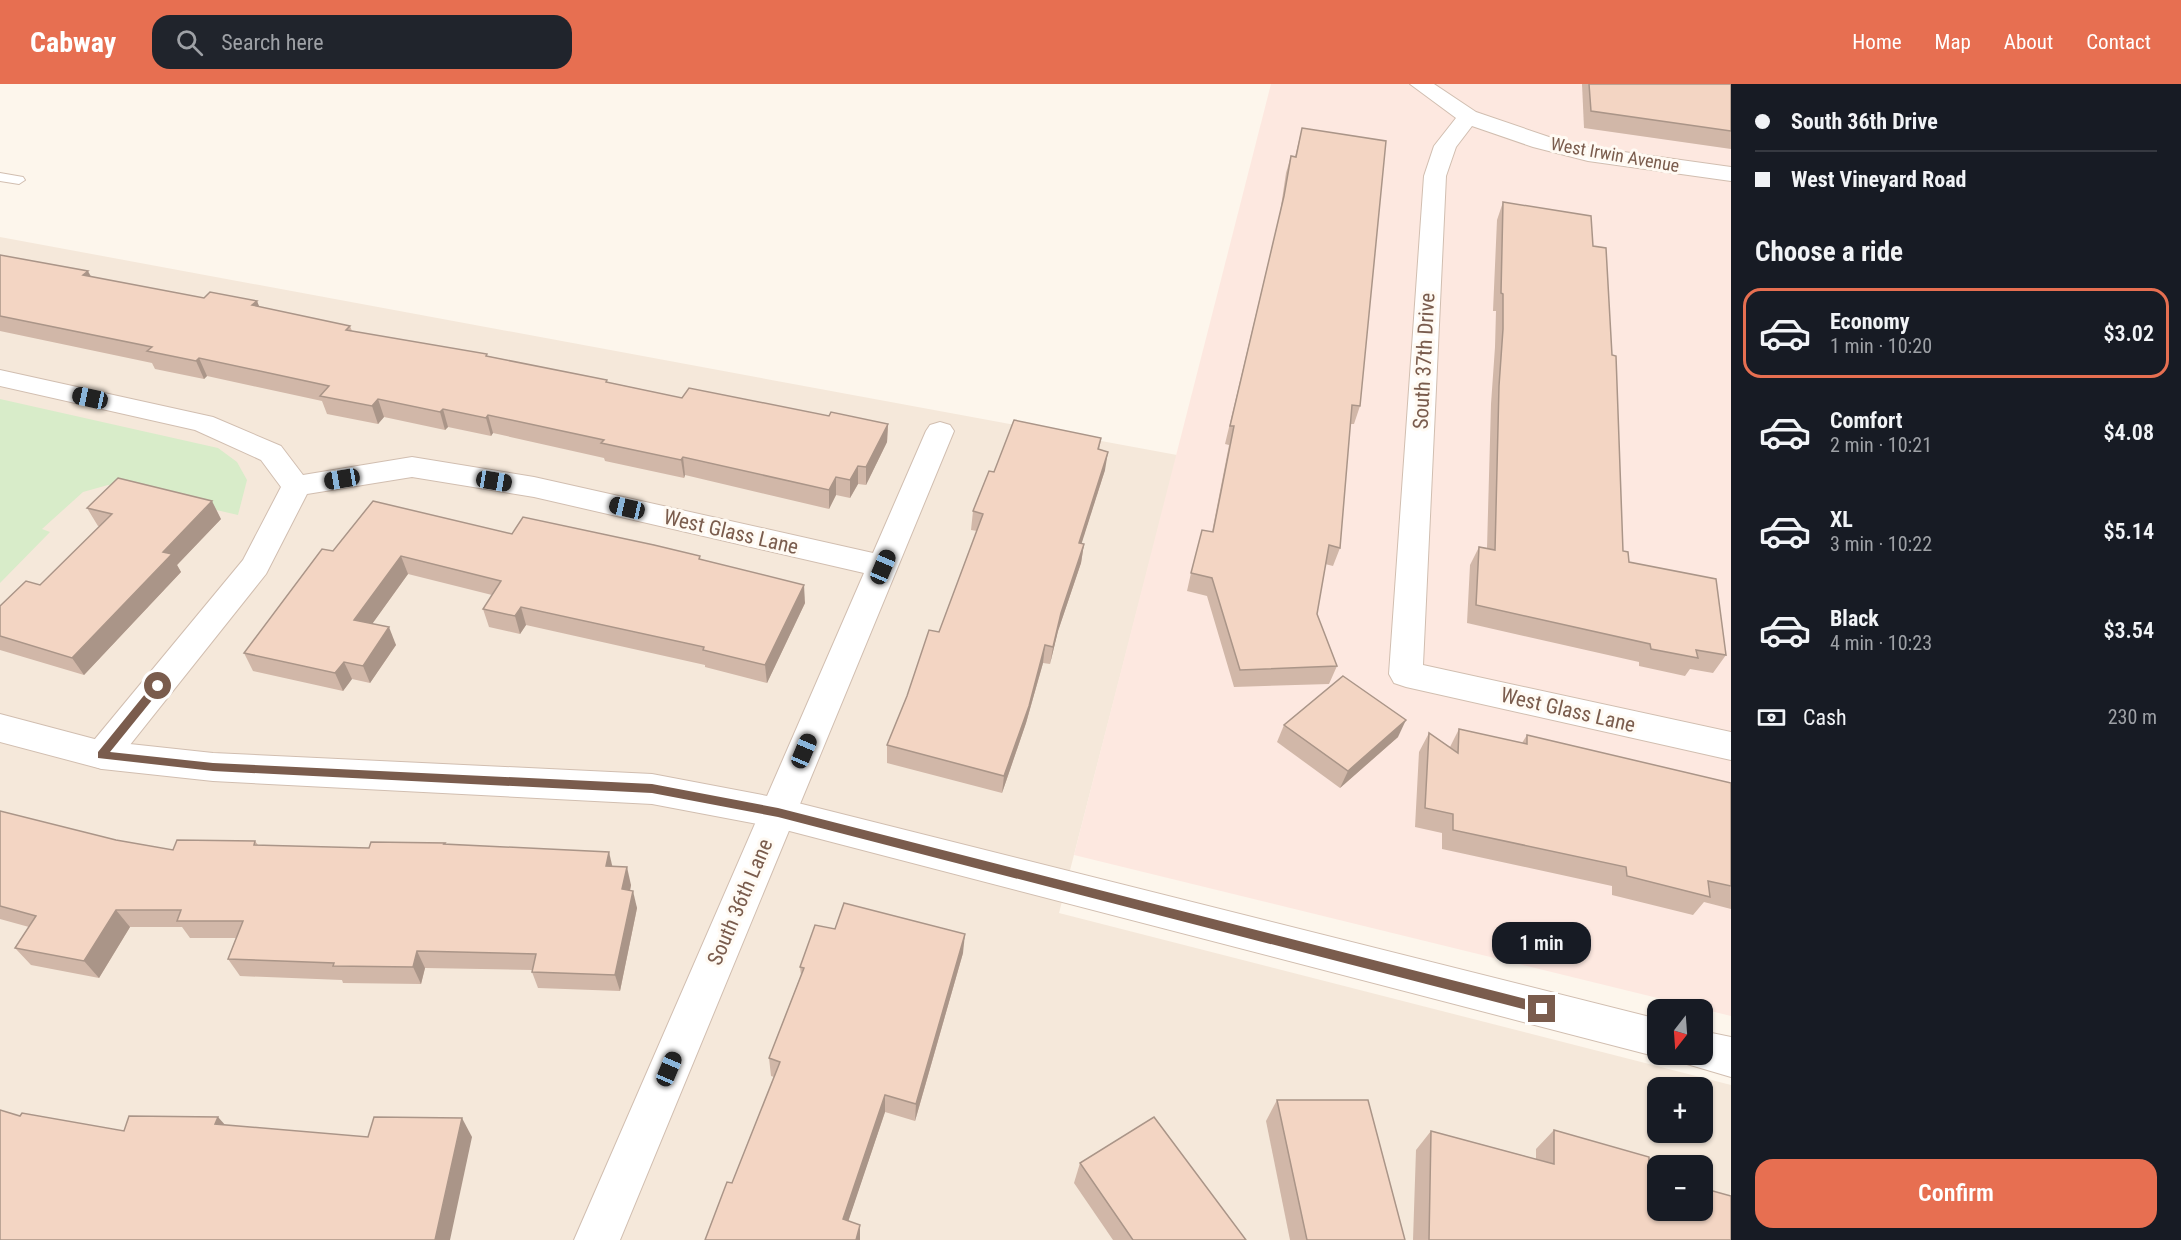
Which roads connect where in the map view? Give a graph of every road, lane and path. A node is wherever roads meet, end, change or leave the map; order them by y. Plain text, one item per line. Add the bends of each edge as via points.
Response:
1 (1420, 84) edge
2 (1468, 117) junction
3 (1731, 174) edge
4 (0, 177) edge
5 (20, 180) dead end
6 (0, 378) edge
7 (940, 431) dead end
8 (296, 486) junction
9 (883, 567) junction
10 (1406, 674) joint
11 (0, 728) edge
12 (1731, 746) edge
13 (102, 755) junction
14 (778, 813) junction
15 (1647, 1035) edge
16 (1713, 1053) edge
17 (1731, 1057) edge
18 (597, 1240) edge

1 - 2 street
2 - 3 street, West Irwin Avenue via 1588,154
2 - 10 street, South 37th Drive via 1445,146 1435,176
4 - 5 lane
6 - 8 street via 203,423 271,453
7 - 9 street, South 36th Lane
8 - 9 street, West Glass Lane via 412,467 534,487
8 - 13 street via 255,566
9 - 14 street, South 36th Lane
10 - 12 street, West Glass Lane
11 - 13 street
13 - 14 street via 213,767 652,789
14 - 15 street
14 - 18 street, South 36th Lane
16 - 17 street

